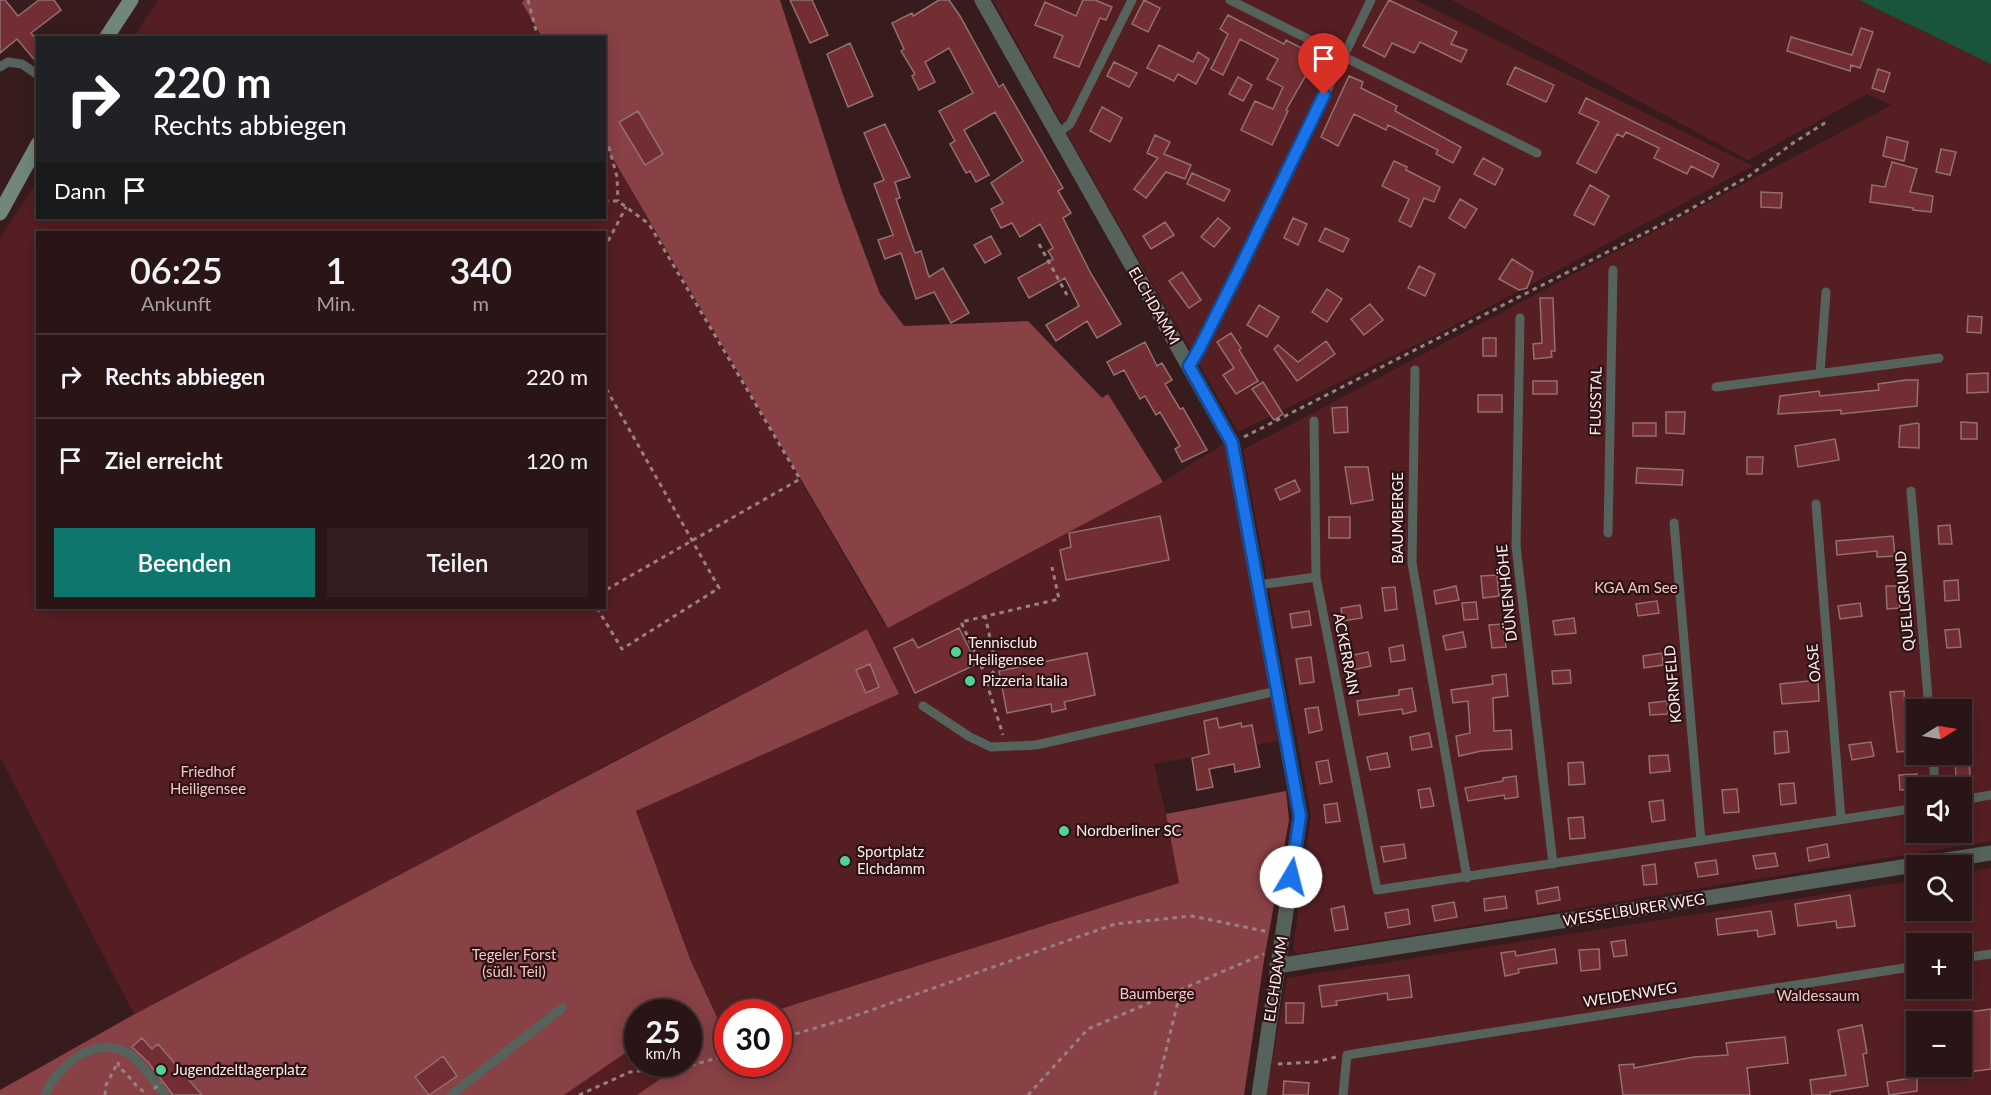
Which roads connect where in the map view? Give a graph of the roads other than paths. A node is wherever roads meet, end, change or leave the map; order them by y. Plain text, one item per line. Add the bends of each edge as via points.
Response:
1 (131, 0) edge
2 (982, 0) edge
3 (1132, 0) edge
4 (1230, 0) edge
5 (1371, 0) edge
6 (107, 36) edge
7 (1343, 56) junction
8 (0, 67) edge
9 (36, 74) edge
10 (1057, 134) junction
11 (36, 148) edge
12 (1537, 153) dead end
13 (0, 213) edge
14 (1614, 270) dead end
15 (1826, 292) dead end
16 (1520, 318) dead end
17 (1939, 358) dead end
18 (1189, 366) junction
19 (1415, 370) dead end
20 (1820, 373) junction
21 (1716, 387) dead end
22 (1314, 421) dead end
23 (1911, 491) dead end
24 (1816, 504) dead end
25 (1674, 523) dead end
26 (1608, 533) dead end
27 (1316, 577) junction
28 (1257, 585) junction
29 (1277, 691) junction
30 (1928, 699) edge
31 (923, 706) dead end
32 (1991, 795) edge
33 (1972, 798) edge
34 (1906, 810) edge
35 (1841, 819) junction
36 (1701, 841) junction
37 (1991, 853) edge
38 (1552, 864) junction
39 (1467, 878) junction
40 (1991, 954) edge
41 (1972, 957) edge
42 (1277, 964) junction
43 (1906, 968) edge
44 (562, 1008) dead end
45 (45, 1095) edge
46 (165, 1095) edge
47 (451, 1095) edge
48 (1258, 1095) edge
49 (1343, 1095) edge

1 - 6 main road
2 - 10 street, ELCHDAMM
3 - 10 lane via 1071,124
4 - 7 lane
5 - 7 lane
7 - 12 lane
7 - 18 lane
8 - 9 lane via 9,62 22,64
10 - 18 street, ELCHDAMM
11 - 13 main road
14 - 26 lane, FLUSSTAL
15 - 20 lane
16 - 38 lane, DÜNENHÖHE via 1516,546
17 - 20 lane
18 - 28 street, ELCHDAMM via 1232,443
19 - 39 lane, BAUMBERGE via 1412,562
20 - 21 lane
22 - 27 lane, ACKERRAIN
23 - 30 lane, QUELLGRUND
24 - 35 lane, OASE
25 - 36 lane, KORNFELD
27 - 28 lane
27 - 39 lane, ACKERRAIN via 1377,890
28 - 29 street, ELCHDAMM
29 - 31 lane via 1036,746 992,747 969,737
29 - 42 street, ELCHDAMM via 1300,816
32 - 33 lane
34 - 35 lane
35 - 36 lane
36 - 38 lane
37 - 42 street, WESSELBURER WEG
38 - 39 lane
40 - 41 lane
42 - 48 street, ELCHDAMM
43 - 49 lane, WEIDENWEG via 1347,1055
44 - 47 lane
45 - 46 lane via 57,1073 80,1055 107,1048 128,1053

